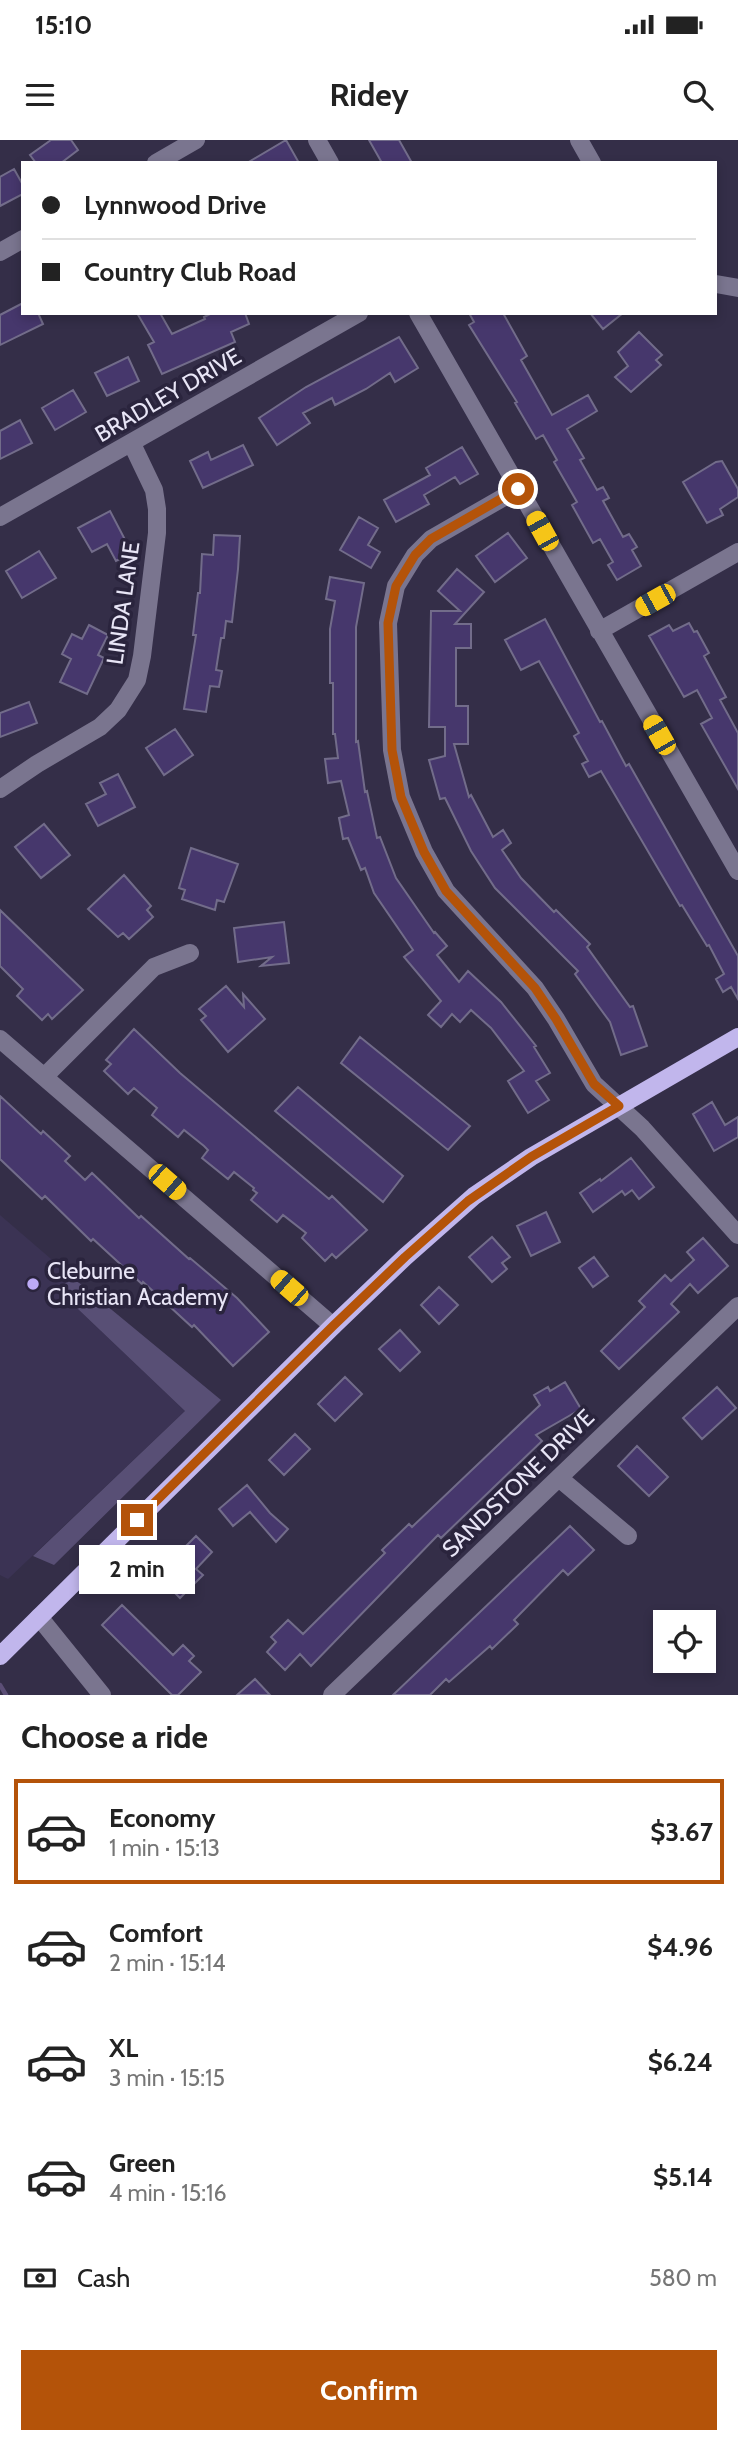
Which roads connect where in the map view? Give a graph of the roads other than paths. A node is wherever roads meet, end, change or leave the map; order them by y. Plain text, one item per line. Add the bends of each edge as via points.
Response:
1 (196, 140) edge
2 (317, 140) edge
3 (579, 140) edge
4 (159, 161) edge
5 (329, 161) edge
6 (591, 161) edge
7 (21, 240) edge
8 (0, 252) edge
9 (717, 284) edge
10 (738, 288) edge
11 (356, 315) edge
12 (419, 315) edge
13 (132, 444) junction
14 (518, 489) junction
15 (0, 517) edge
16 (738, 552) edge
17 (599, 631) junction
18 (0, 789) edge
19 (738, 871) edge
20 (190, 953) dead end
21 (738, 1037) edge
22 (0, 1039) edge
23 (45, 1076) junction
24 (619, 1106) junction
25 (738, 1234) edge
26 (738, 1306) edge
27 (333, 1326) junction
28 (559, 1478) junction
29 (628, 1536) dead end
30 (39, 1618) junction
31 (0, 1656) edge
32 (102, 1695) edge
33 (332, 1695) edge

1 - 4 street
2 - 5 street
3 - 6 street
7 - 8 street
9 - 10 street
11 - 13 street, BRADLEY DRIVE
12 - 14 street
13 - 15 street, BRADLEY DRIVE
13 - 18 street, LINDA LANE via 158,509 137,680 118,710 100,727
14 - 17 street
14 - 24 street via 431,539 396,586 388,623 392,750 401,797 446,891 535,988 594,1084
16 - 17 street
17 - 19 street
20 - 23 street via 154,967
21 - 24 main road
22 - 23 street
23 - 27 street
24 - 25 street
24 - 27 main road via 474,1196
26 - 28 street, SANDSTONE DRIVE
27 - 30 main road
28 - 29 street
28 - 33 street, SANDSTONE DRIVE
30 - 31 main road
30 - 32 street

